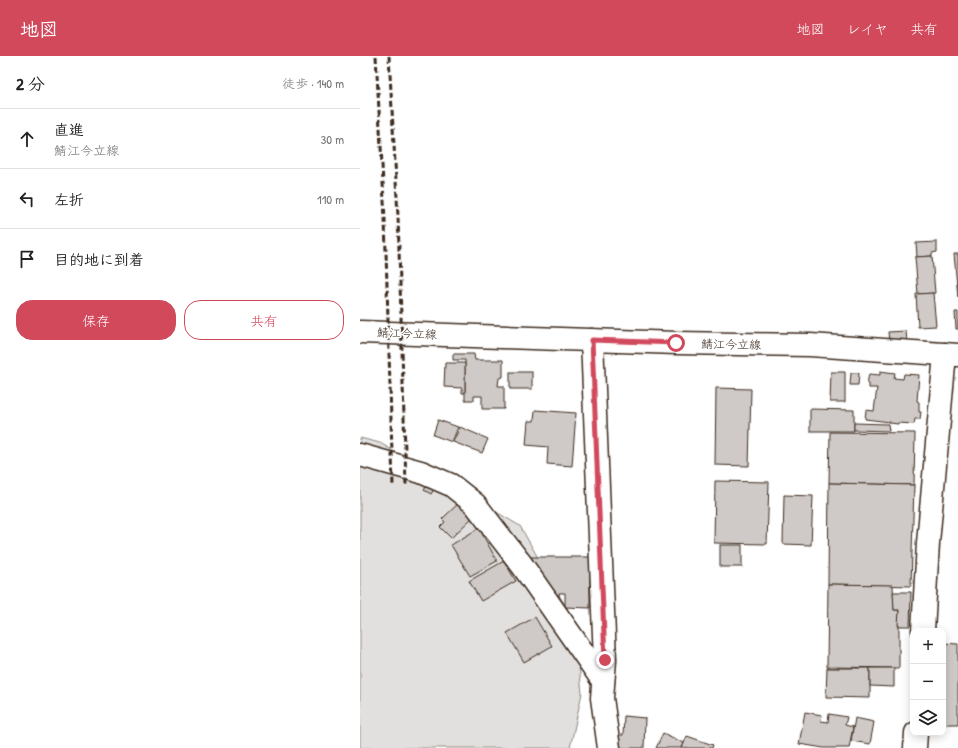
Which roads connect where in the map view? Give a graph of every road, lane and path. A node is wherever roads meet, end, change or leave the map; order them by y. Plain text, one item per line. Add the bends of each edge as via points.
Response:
1 (360, 332) edge
2 (592, 340) junction
3 (952, 355) edge
4 (360, 455) edge
5 (923, 628) edge
6 (603, 681) junction
7 (916, 736) edge
8 (609, 748) edge
9 (915, 748) edge

1 - 2 street, 鯖江今立線
2 - 3 street, 鯖江今立線 via 810,345
2 - 6 street via 605,660
3 - 5 street via 928,543
4 - 6 street via 421,472 450,485 475,504 522,565
6 - 8 street via 602,698
7 - 9 street

